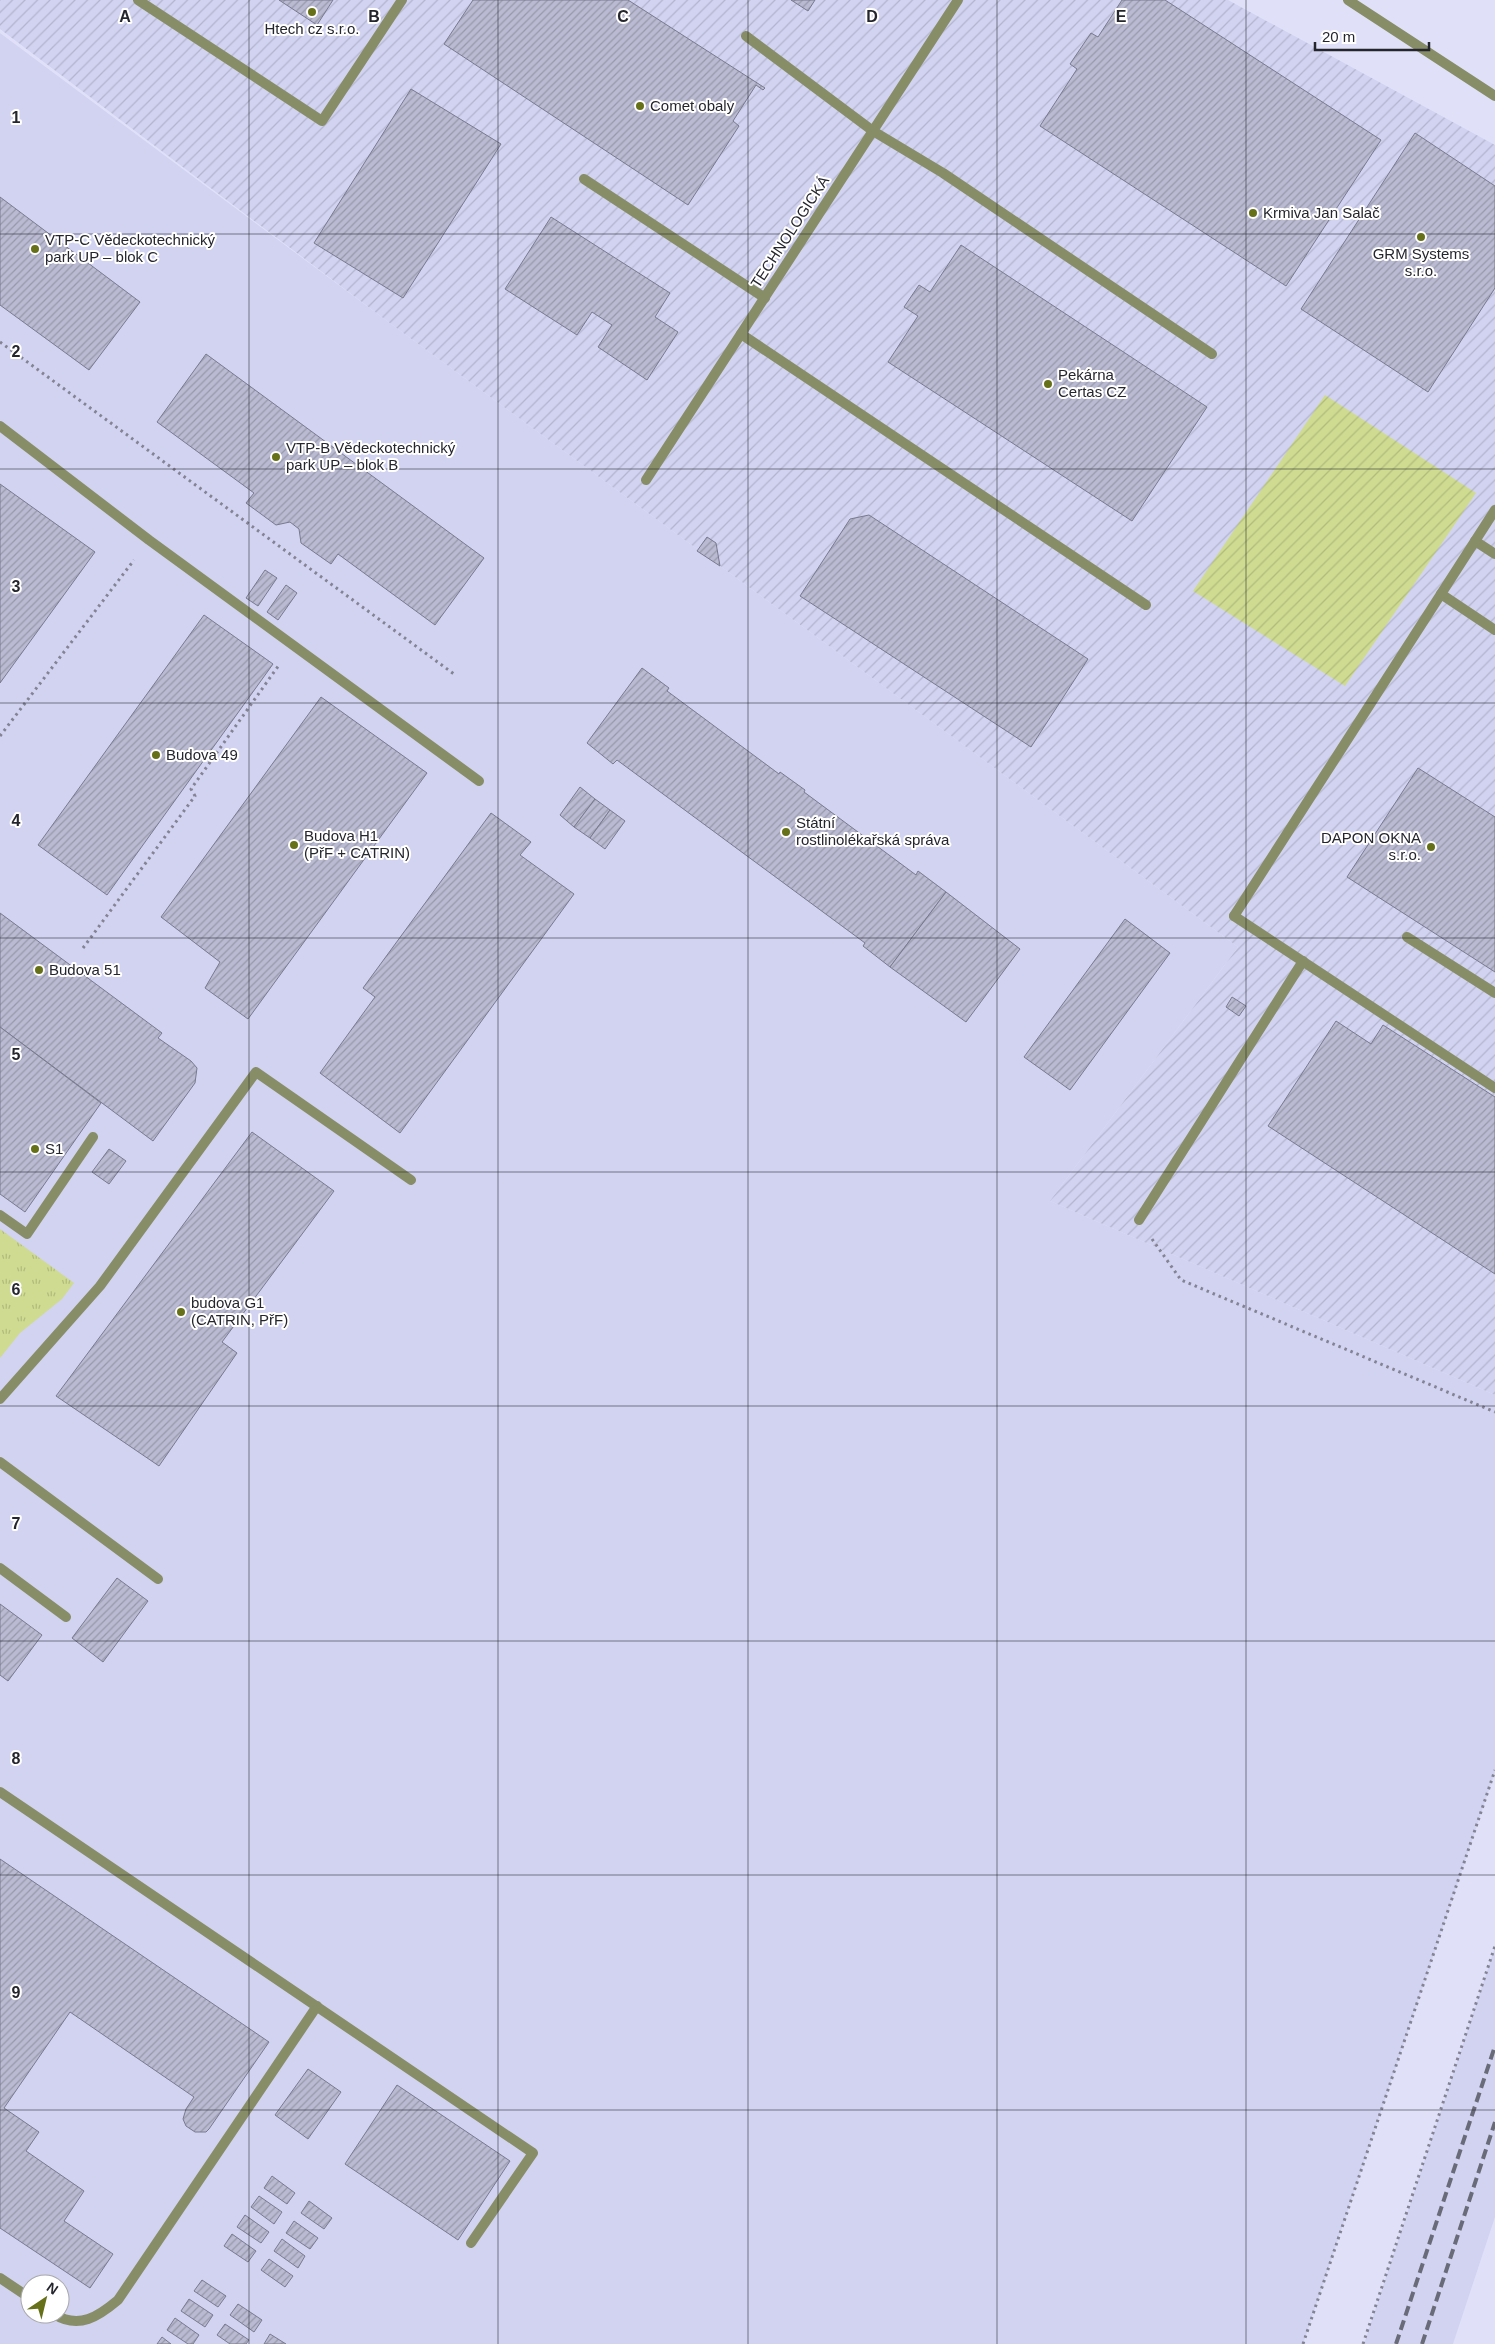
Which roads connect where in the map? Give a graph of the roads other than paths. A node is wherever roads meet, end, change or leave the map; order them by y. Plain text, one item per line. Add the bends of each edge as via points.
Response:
1 (138, 0) edge
2 (402, 0) edge
3 (958, 0) edge
4 (1348, 0) edge
5 (746, 36) dead end
6 (1495, 96) edge
7 (873, 131) junction
8 (584, 179) dead end
9 (764, 298) junction
10 (741, 334) junction
11 (1212, 354) dead end
12 (0, 426) edge
13 (646, 480) dead end
14 (1495, 510) edge
15 (1475, 541) junction
16 (1495, 554) edge
17 (1441, 594) junction
18 (1146, 605) dead end
19 (1495, 630) edge
20 (479, 781) dead end
21 (1407, 937) dead end
22 (1303, 962) junction
23 (1495, 993) edge
24 (1495, 1088) edge
25 (93, 1137) dead end
26 (411, 1180) dead end
27 (0, 1215) edge
28 (1139, 1220) road end
29 (0, 1399) edge
30 (0, 1462) edge
31 (0, 1568) edge
32 (158, 1579) dead end
33 (66, 1617) dead end
34 (0, 1792) edge
35 (317, 2006) junction
36 (471, 2243) dead end
37 (0, 2278) edge
38 (20, 2291) edge
39 (70, 2319) edge

1 - 2 street via 322,121
3 - 7 street, TECHNOLOGICKÁ
4 - 6 street
5 - 7 street
7 - 9 street, TECHNOLOGICKÁ
7 - 11 street via 943,173
8 - 9 street
9 - 10 street, TECHNOLOGICKÁ
10 - 13 street, TECHNOLOGICKÁ
10 - 18 street
12 - 20 street via 149,540
14 - 15 street
15 - 16 street
15 - 17 street
17 - 19 street
17 - 22 street via 1234,916
21 - 23 street
22 - 24 street
22 - 28 street
25 - 27 street via 27,1234
26 - 29 street via 256,1072 100,1286
30 - 32 street
31 - 33 street
34 - 35 street
35 - 36 street via 533,2153
35 - 39 street via 118,2300 100,2315 84,2321
37 - 38 street

